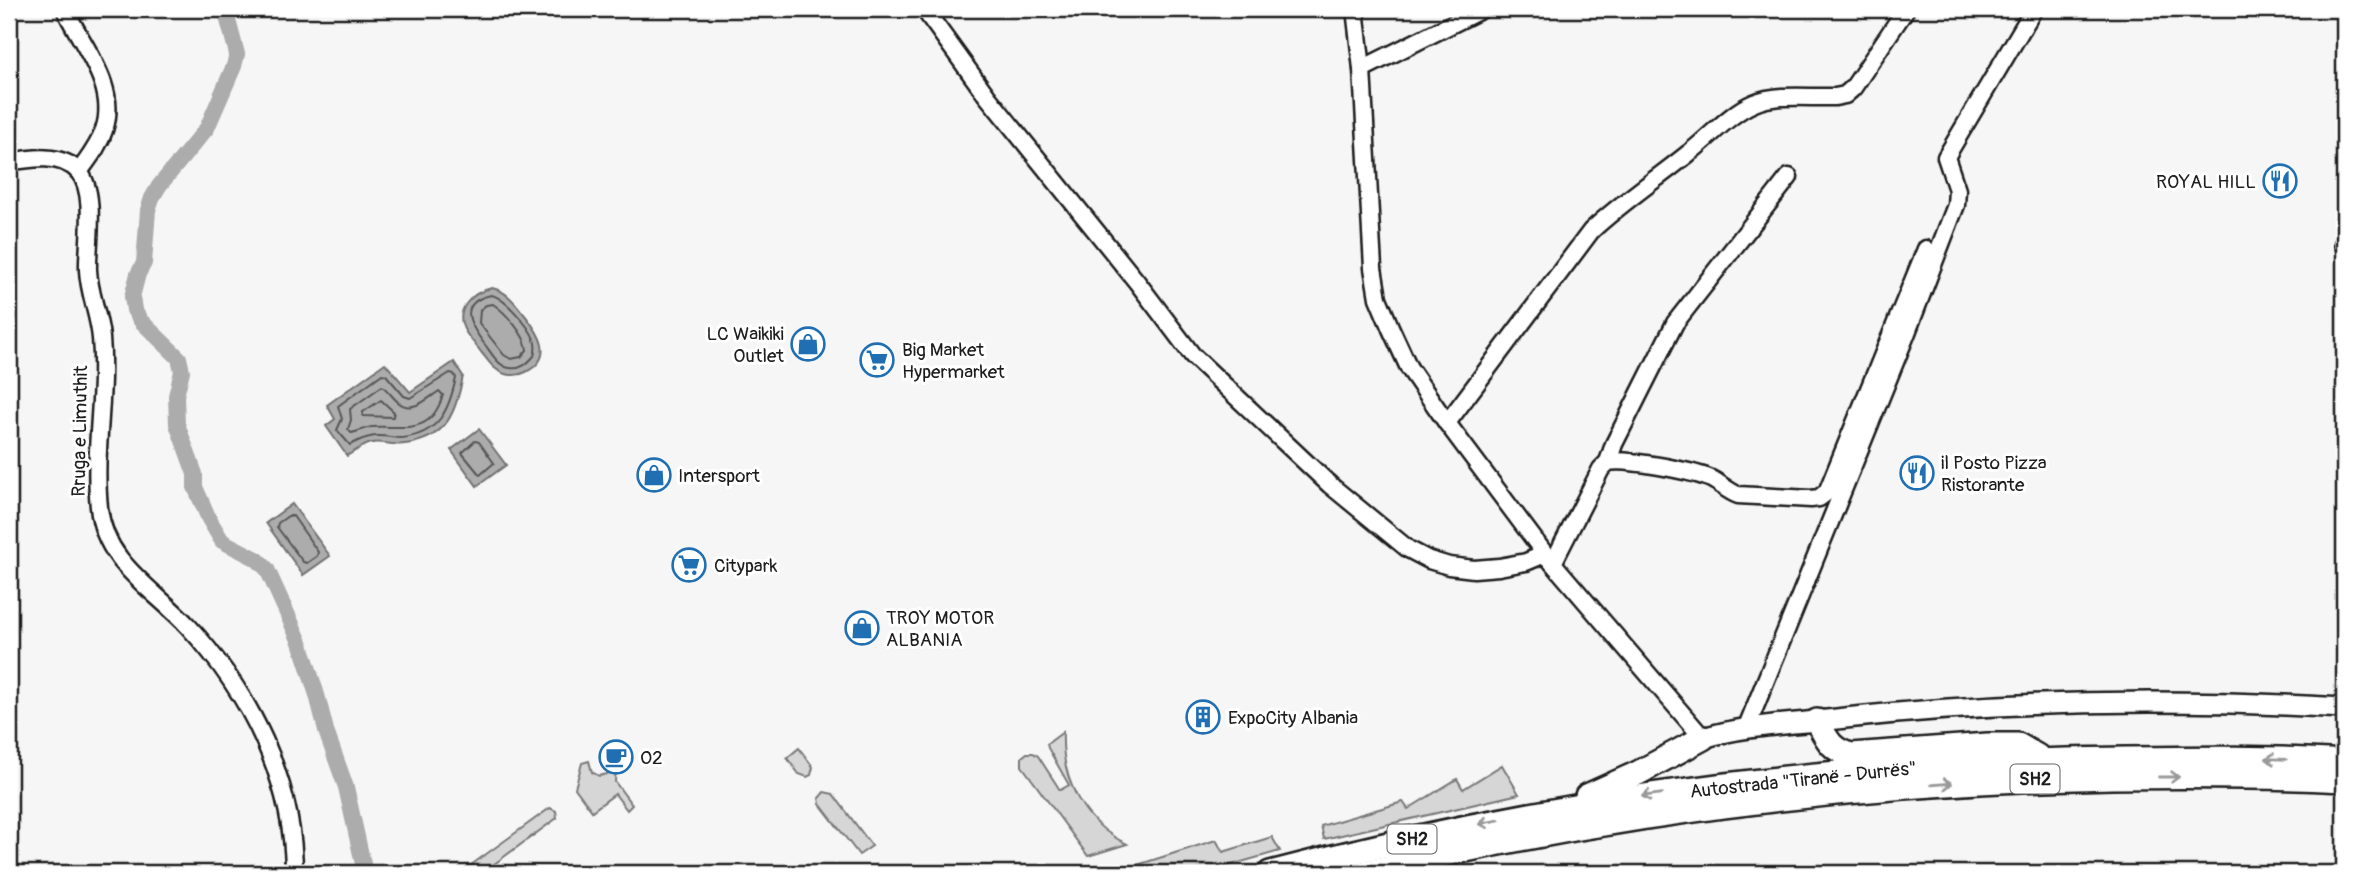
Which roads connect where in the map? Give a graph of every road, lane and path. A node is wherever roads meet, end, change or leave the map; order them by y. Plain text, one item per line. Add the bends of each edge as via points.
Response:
1 (65, 9) edge
2 (924, 9) edge
3 (1354, 9) edge
4 (1482, 9) edge
5 (1906, 9) edge
6 (2034, 9) edge
7 (1362, 69) junction
8 (9, 162) edge
9 (79, 172) junction
10 (1789, 177) dead end
11 (1926, 249) dead end
12 (1447, 423) junction
13 (1608, 462) junction
14 (1549, 559) junction
15 (2344, 708) edge
16 (1818, 721) junction
17 (1746, 729) junction
18 (1703, 738) junction
19 (2043, 760) junction
20 (2344, 762) edge
21 (2344, 780) edge
22 (1556, 810) junction
23 (294, 873) edge
24 (1270, 873) edge
25 (1364, 873) edge

1 - 9 street via 108,99 105,129
2 - 14 street via 987,96 1193,356 1331,485 1408,550 1429,560 1474,569
3 - 7 street
4 - 7 street
5 - 12 street via 1845,95 1754,103 1611,212 1591,231
6 - 17 street via 1945,158 1957,190 1956,205
7 - 12 street via 1378,298 1409,368
8 - 9 street via 62,161
9 - 23 street, Rruga e Limuthit via 88,188 90,289 101,337 98,479 104,531 128,570 215,659 258,726 286,800 294,840
10 - 13 street via 1675,323
11 - 13 street via 1830,487 1819,498 1738,495 1711,478 1632,462
12 - 14 street
13 - 14 street
14 - 18 street
15 - 16 main road via 2163,702 2015,705
16 - 17 main road
16 - 19 highway via 1827,741 1851,755 2018,745
17 - 18 main road
18 - 22 highway
20 -> 19 highway, Autostrada "Tiranë - Durrës" / SH2
19 -> 22 highway, Autostrada "Tiranë - Durrës" / SH2 via 1794,777
25 -> 21 highway, Autostrada "Tiranë - Durrës" / SH2 via 1648,815 1797,796 2042,779
22 -> 24 highway, Autostrada "Tiranë - Durrës" / SH2

